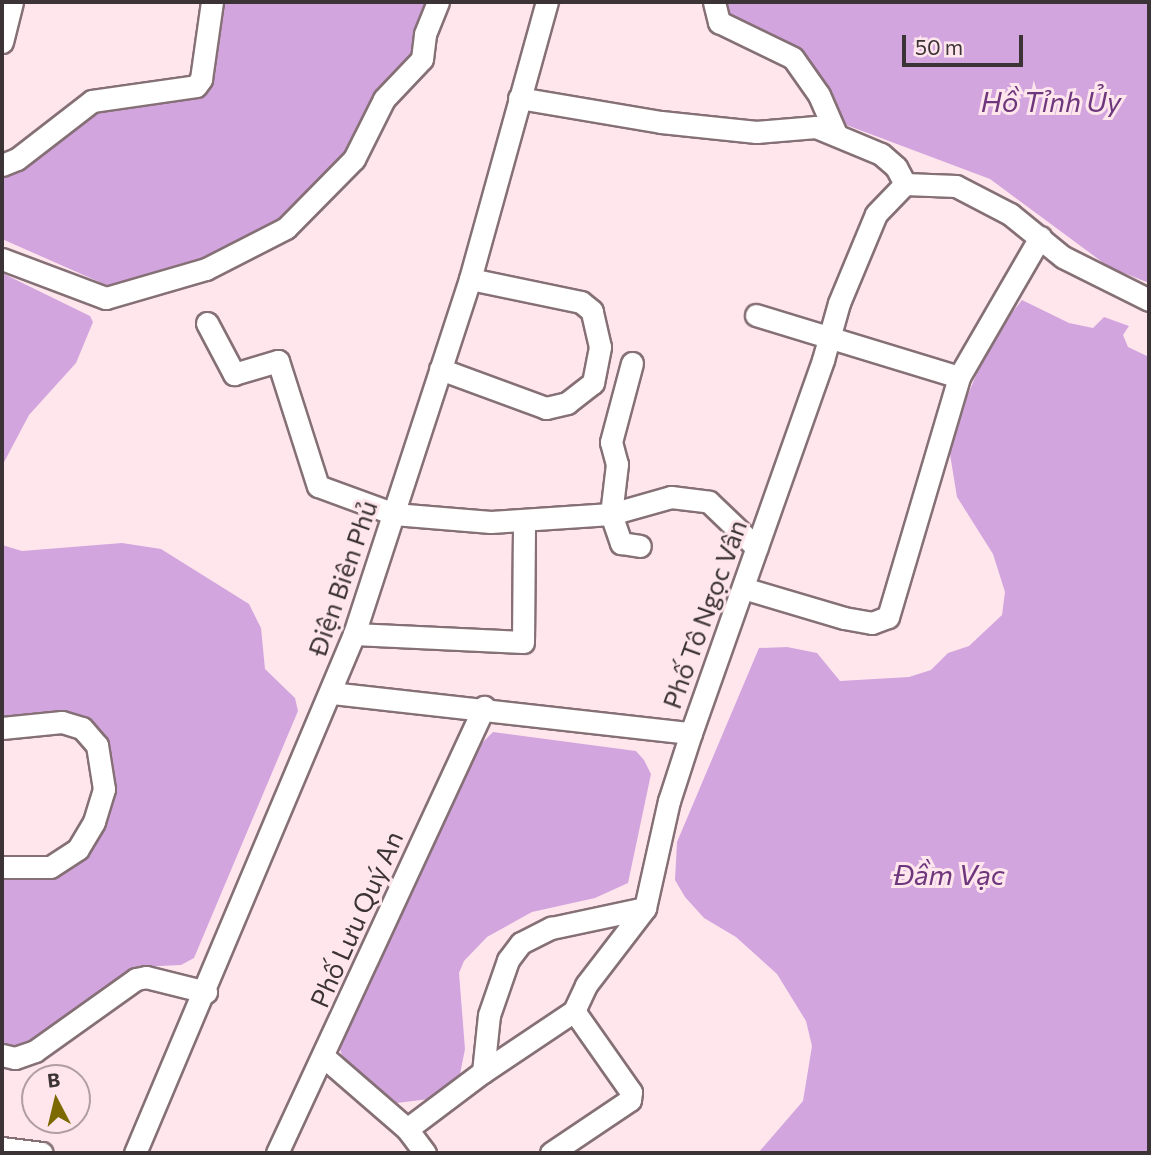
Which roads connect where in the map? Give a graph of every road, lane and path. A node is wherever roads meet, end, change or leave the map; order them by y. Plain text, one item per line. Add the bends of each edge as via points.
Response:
1 (12, 2) edge
2 (212, 2) edge
3 (438, 2) edge
4 (547, 2) edge
5 (714, 2) edge
6 (2, 42) edge
7 (519, 98) junction
8 (836, 134) junction
9 (2, 165) edge
10 (905, 184) junction
11 (1040, 237) junction
12 (2, 259) edge
13 (470, 279) junction
14 (1149, 300) edge
15 (756, 315) dead end
16 (207, 323) dead end
17 (830, 337) junction
18 (632, 363) dead end
19 (440, 369) junction
20 (959, 377) junction
21 (394, 513) junction
22 (611, 514) junction
23 (524, 520) junction
24 (640, 546) dead end
25 (757, 548) junction
26 (743, 588) junction
27 (354, 634) junction
28 (332, 693) junction
29 (484, 707) junction
30 (2, 728) edge
31 (691, 733) junction
32 (2, 867) edge
33 (645, 908) junction
34 (206, 992) junction
35 (574, 1011) junction
36 (2, 1055) edge
37 (324, 1057) junction
38 (483, 1072) junction
39 (407, 1129) junction
40 (2, 1149) edge
41 (42, 1153) edge
42 (135, 1153) edge
43 (277, 1153) edge
44 (425, 1153) edge
45 (551, 1153) edge

1 - 6 street
2 - 9 street via 201,79 196,86 92,101 17,159
3 - 12 street via 425,34 422,59 384,99 354,159 286,228 206,269 106,298
4 - 7 street, Điện Biên Phủ
5 - 8 street via 719,22 793,58 819,95
7 - 8 street via 661,122 756,132 816,127
7 - 13 street, Điện Biên Phủ
8 - 10 street via 881,154 896,167
10 - 11 street via 956,186 1010,214
10 - 17 street, Phố Tô Ngọc Vân via 876,214
11 - 14 street via 1063,257
11 - 20 street
13 - 19 street, Điện Biên Phủ
13 - 19 street via 581,302 592,311 600,347 593,383 567,403 546,408
15 - 17 street
16 - 21 street via 234,374 278,362 318,486
17 - 20 street
17 - 25 street, Phố Tô Ngọc Vân
18 - 22 street via 611,442 617,464
19 - 21 street, Điện Biên Phủ
20 - 26 street via 888,617 872,623 844,618
21 - 23 street via 491,522
21 - 27 street, Điện Biên Phủ
22 - 23 street
22 - 24 street via 621,543
22 - 25 street via 671,497 709,502
23 - 27 street via 523,642
25 - 26 street, Phố Tô Ngọc Vân
26 - 31 street, Phố Tô Ngọc Vân
27 - 28 street, Điện Biên Phủ
28 - 29 street, Phố Tô Ngọc Vân
28 - 34 street, Điện Biên Phủ
29 - 31 street, Phố Tô Ngọc Vân
29 - 37 street, Phố Lưu Quý An
30 - 32 street via 62,722 82,728 97,745 104,789 94,822 78,849 50,867
31 - 33 street via 669,801
33 - 35 street via 586,985
33 - 38 street via 551,928 521,943 508,960 489,1014
34 - 36 street via 146,977 136,979 35,1051 15,1058
34 - 42 street, Điện Biên Phủ
35 - 38 street
35 - 45 street via 631,1092 623,1106
37 - 39 street
37 - 43 street, Phố Lưu Quý An
38 - 39 street
39 - 44 street
40 - 41 street

